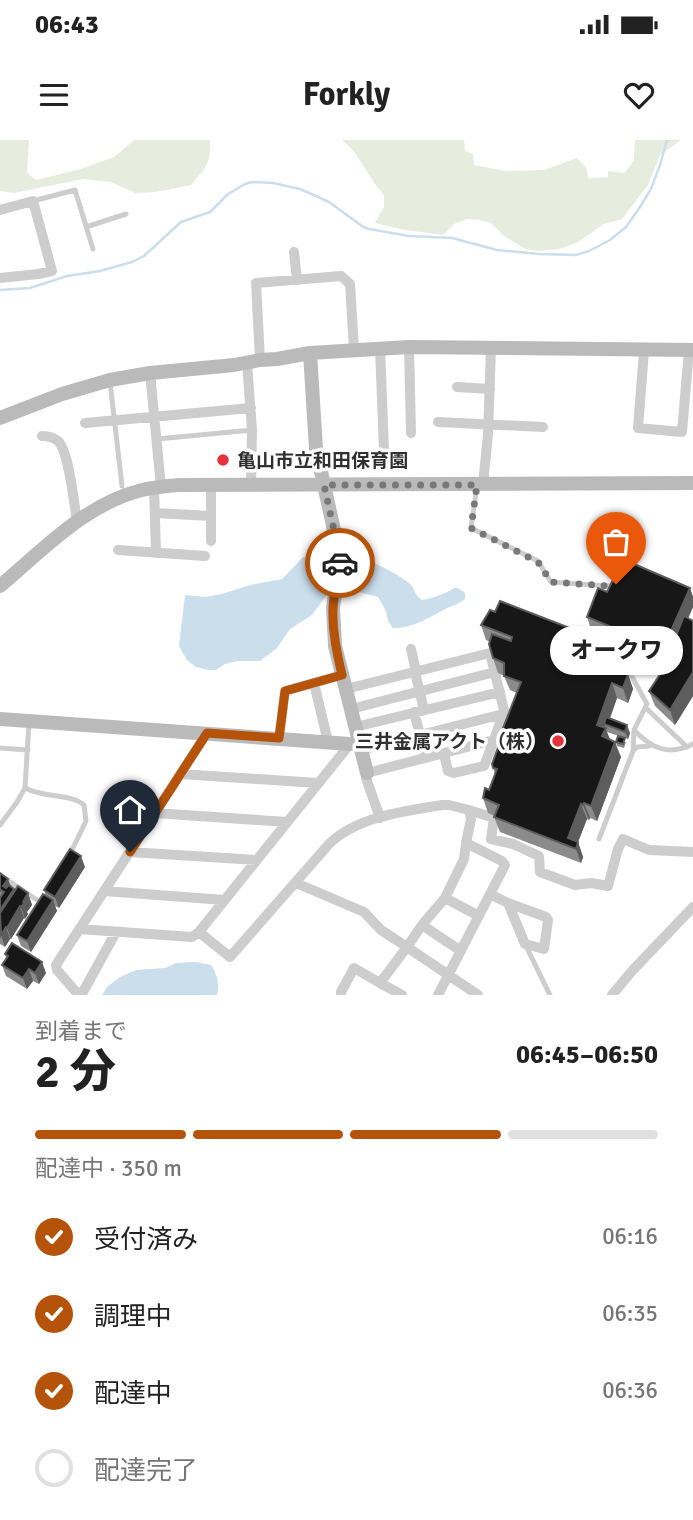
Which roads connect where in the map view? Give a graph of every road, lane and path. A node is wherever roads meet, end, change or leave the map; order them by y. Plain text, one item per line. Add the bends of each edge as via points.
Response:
1 (33, 201) junction
2 (0, 210) edge
3 (126, 214) dead end
4 (86, 227) junction
5 (93, 249) dead end
6 (294, 252) dead end
7 (0, 278) edge
8 (297, 280) junction
9 (409, 347) junction
10 (380, 348) junction
11 (491, 348) junction
12 (354, 349) junction
13 (691, 350) edge
14 (644, 351) junction
15 (310, 353) junction
16 (254, 361) junction
17 (150, 373) junction
18 (110, 380) junction
19 (457, 387) dead end
20 (490, 389) junction
21 (251, 408) junction
22 (155, 417) junction
23 (0, 418) edge
24 (116, 420) junction
25 (438, 422) dead end
26 (85, 423) dead end
27 (488, 423) junction
28 (543, 427) dead end
29 (252, 430) junction
30 (411, 433) dead end
31 (43, 436) dead end
32 (157, 439) junction
33 (384, 451) dead end
34 (693, 482) edge
35 (211, 485) junction
36 (251, 485) junction
37 (324, 485) junction
38 (480, 485) junction
39 (122, 486) dead end
40 (158, 487) junction
41 (156, 513) junction
42 (211, 516) junction
43 (77, 521) junction
44 (211, 541) dead end
45 (118, 550) dead end
46 (156, 554) junction
47 (205, 556) dead end
48 (621, 579) edge
49 (0, 586) edge
50 (593, 639) edge
51 (411, 649) dead end
52 (416, 672) junction
53 (495, 672) junction
54 (344, 682) junction
55 (314, 683) junction
56 (420, 691) junction
57 (499, 692) junction
58 (646, 708) junction
59 (351, 709) junction
60 (419, 711) junction
61 (503, 714) junction
62 (0, 719) edge
63 (29, 722) junction
64 (634, 730) junction
65 (207, 733) junction
66 (420, 735) junction
67 (279, 738) junction
68 (494, 740) junction
69 (356, 741) junction
70 (328, 743) junction
71 (690, 745) edge
72 (0, 748) edge
73 (662, 749) junction
74 (28, 750) junction
75 (633, 751) junction
76 (444, 754) junction
77 (426, 758) junction
78 (367, 773) junction
79 (180, 775) junction
80 (318, 783) junction
81 (25, 788) junction
82 (469, 810) junction
83 (155, 813) junction
84 (380, 818) junction
85 (287, 821) junction
86 (0, 825) edge
87 (599, 839) dead end
88 (466, 842) junction
89 (130, 852) junction
90 (693, 852) edge
91 (257, 860) junction
92 (64, 865) edge
93 (0, 875) edge
94 (296, 883) junction
95 (104, 891) junction
96 (46, 893) edge
97 (490, 894) junction
98 (444, 898) junction
99 (224, 900) junction
100 (508, 903) junction
101 (693, 906) edge
102 (479, 916) junction
103 (422, 925) junction
104 (79, 929) junction
105 (117, 932) junction
106 (199, 932) junction
107 (525, 944) junction
108 (407, 947) junction
109 (461, 951) junction
110 (448, 975) junction
111 (380, 983) junction
112 (341, 995) edge
113 (402, 995) edge
114 (438, 995) edge
115 (478, 995) edge
116 (550, 995) edge
117 (612, 995) edge

1 - 2 street
1 - 4 lane via 75,190
1 - 7 street via 52,271
3 - 4 lane
4 - 5 lane
6 - 8 street
8 - 12 street via 341,276 350,284
8 - 16 street via 256,283
9 - 10 street
9 - 11 street
9 - 30 street
10 - 12 street
10 - 33 street
11 - 14 street
11 - 20 street
12 - 15 street
13 - 14 street
13 - 14 street via 682,432 638,428
15 - 16 street
15 - 37 street via 316,449
16 - 17 street
16 - 21 street
17 - 18 street
17 - 22 street
18 - 23 street
18 - 24 lane
19 - 20 street
20 - 27 street
21 - 22 street
21 - 29 street
22 - 24 street
22 - 32 street
24 - 26 street
24 - 39 lane
25 - 27 street
27 - 28 street
27 - 38 street
29 - 32 lane
29 - 36 street
31 - 43 street via 58,441 66,454
32 - 40 street
34 - 38 street
35 - 36 street
35 - 40 street
35 - 42 street
36 - 37 street
37 - 38 street
37 - 54 street via 340,557 333,608 335,646
38 - 48 lane via 471,528 538,562 551,582 612,586
40 - 41 street
40 - 43 street via 104,504
41 - 42 street
41 - 46 street
42 - 44 street
43 - 49 street
45 - 46 street
46 - 47 street
50 - 58 lane via 604,644 610,660 630,673
51 - 52 street
52 - 53 street via 490,653
52 - 54 street
52 - 56 street
53 - 56 street
53 - 57 street
54 - 55 street
54 - 59 street
55 - 67 street via 285,691
55 - 70 street
56 - 59 street
56 - 60 street
57 - 60 street
57 - 61 street
58 - 64 lane
58 - 71 lane
59 - 69 street
60 - 66 street
60 - 69 street
61 - 66 street
61 - 68 street
62 - 63 street
63 - 65 street
63 - 74 lane
64 - 73 lane
64 - 75 lane
65 - 67 street
65 - 79 street
66 - 69 street
66 - 77 street
67 - 70 street
68 - 76 street
68 - 76 street via 484,766 454,773 448,771
69 - 70 street
69 - 78 street
69 - 80 street
71 - 73 lane via 675,751
72 - 74 lane
73 - 75 lane via 645,745
74 - 81 lane
75 - 87 lane
76 - 77 street
77 - 78 street
78 - 84 street
79 - 80 street
79 - 83 street
80 - 85 street
81 - 86 lane
81 - 92 lane via 84,805 86,821
82 - 84 street via 442,805
82 - 88 street
82 - 90 street via 494,818 491,839 538,856 540,872 575,885 608,886 623,839 649,850
83 - 85 street
83 - 89 street
84 - 94 street via 340,834
85 - 91 street
88 - 97 street via 505,865
88 - 98 street via 464,859
89 - 91 street
89 - 95 street
91 - 99 street
93 - 96 lane via 40,903
94 - 106 street via 230,957
94 - 108 street via 363,912
95 - 99 street
95 - 104 street
97 - 100 street
97 - 102 street
98 - 102 street
98 - 103 street
99 - 106 street
100 - 107 street
100 - 107 street via 548,920 544,949
101 - 117 street
102 - 109 street
103 - 108 street
103 - 109 street
104 - 105 street
104 - 105 street via 56,965 78,993 83,992
105 - 106 street via 192,937
107 - 116 lane
108 - 110 street
108 - 111 street
109 - 110 street
110 - 114 street
110 - 115 street
111 - 112 street via 354,968
111 - 113 street

